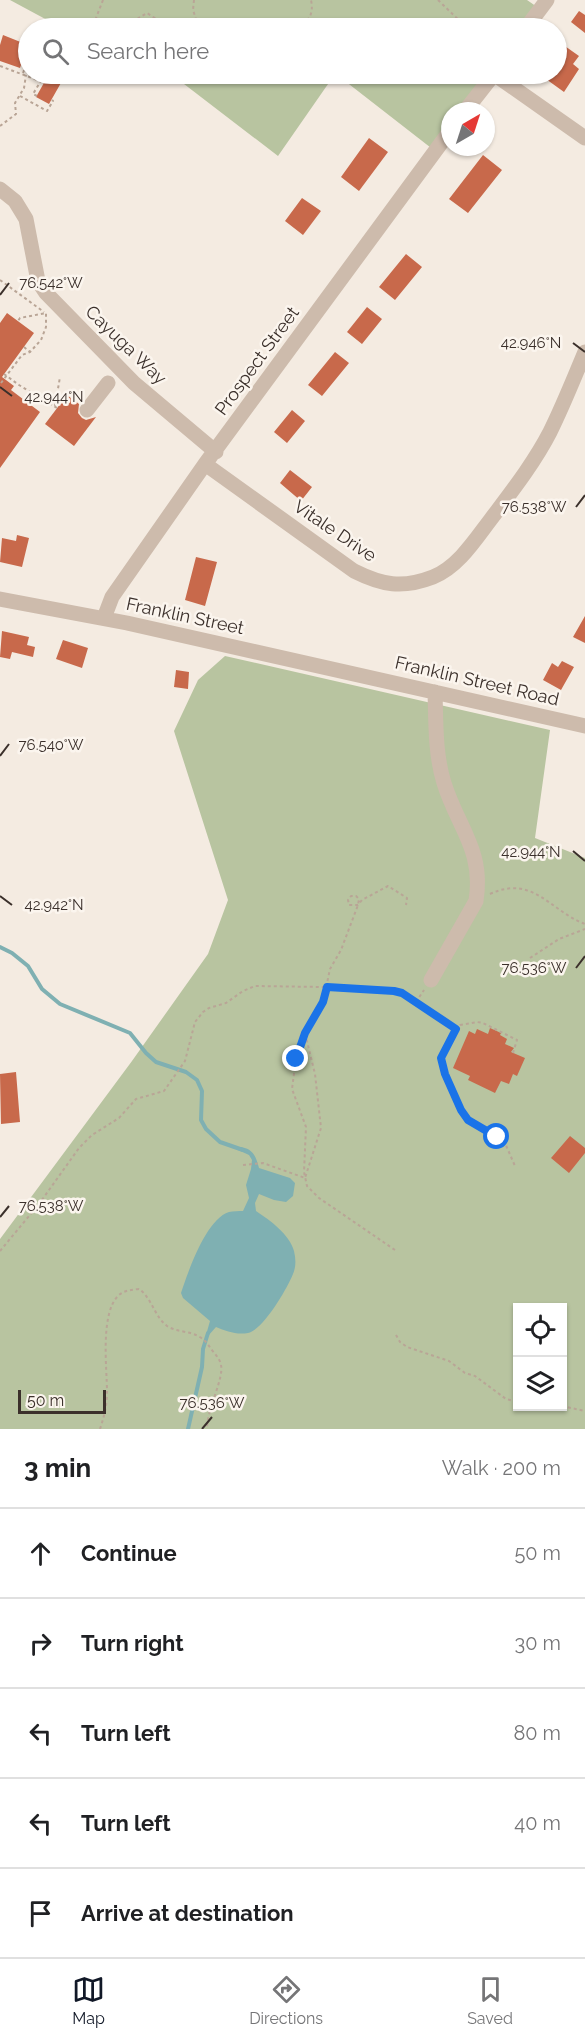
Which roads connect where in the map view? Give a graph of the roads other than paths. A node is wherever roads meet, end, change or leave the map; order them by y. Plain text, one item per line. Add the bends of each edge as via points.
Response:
1 (547, 0) edge
2 (534, 18) edge
3 (486, 84) edge
4 (508, 84) edge
5 (472, 102) edge
6 (585, 138) edge
7 (441, 143) edge
8 (0, 189) edge
9 (585, 352) edge
10 (108, 383) dead end
11 (87, 410) dead end
12 (216, 452) junction
13 (205, 464) junction
14 (0, 599) edge
15 (104, 618) junction
16 (361, 675) joint
17 (435, 692) junction
18 (585, 726) edge
19 (431, 980) dead end

1 - 2 street
3 - 5 street
4 - 6 street
7 - 12 street, Prospect Street
8 - 12 street, Cayuga Way via 15,201 26,219 38,281 46,293 134,383
9 - 13 street, Vitale Drive via 526,472 476,540 454,563 415,583 394,585 354,571
10 - 11 street
12 - 13 street, Prospect Street
13 - 15 street, Prospect Street via 112,597
14 - 15 street, Franklin Street
15 - 16 street, Franklin Street
16 - 17 street, Franklin Street Road
17 - 18 street, Franklin Street Road
17 - 19 street via 438,762 477,861 478,886 476,901

